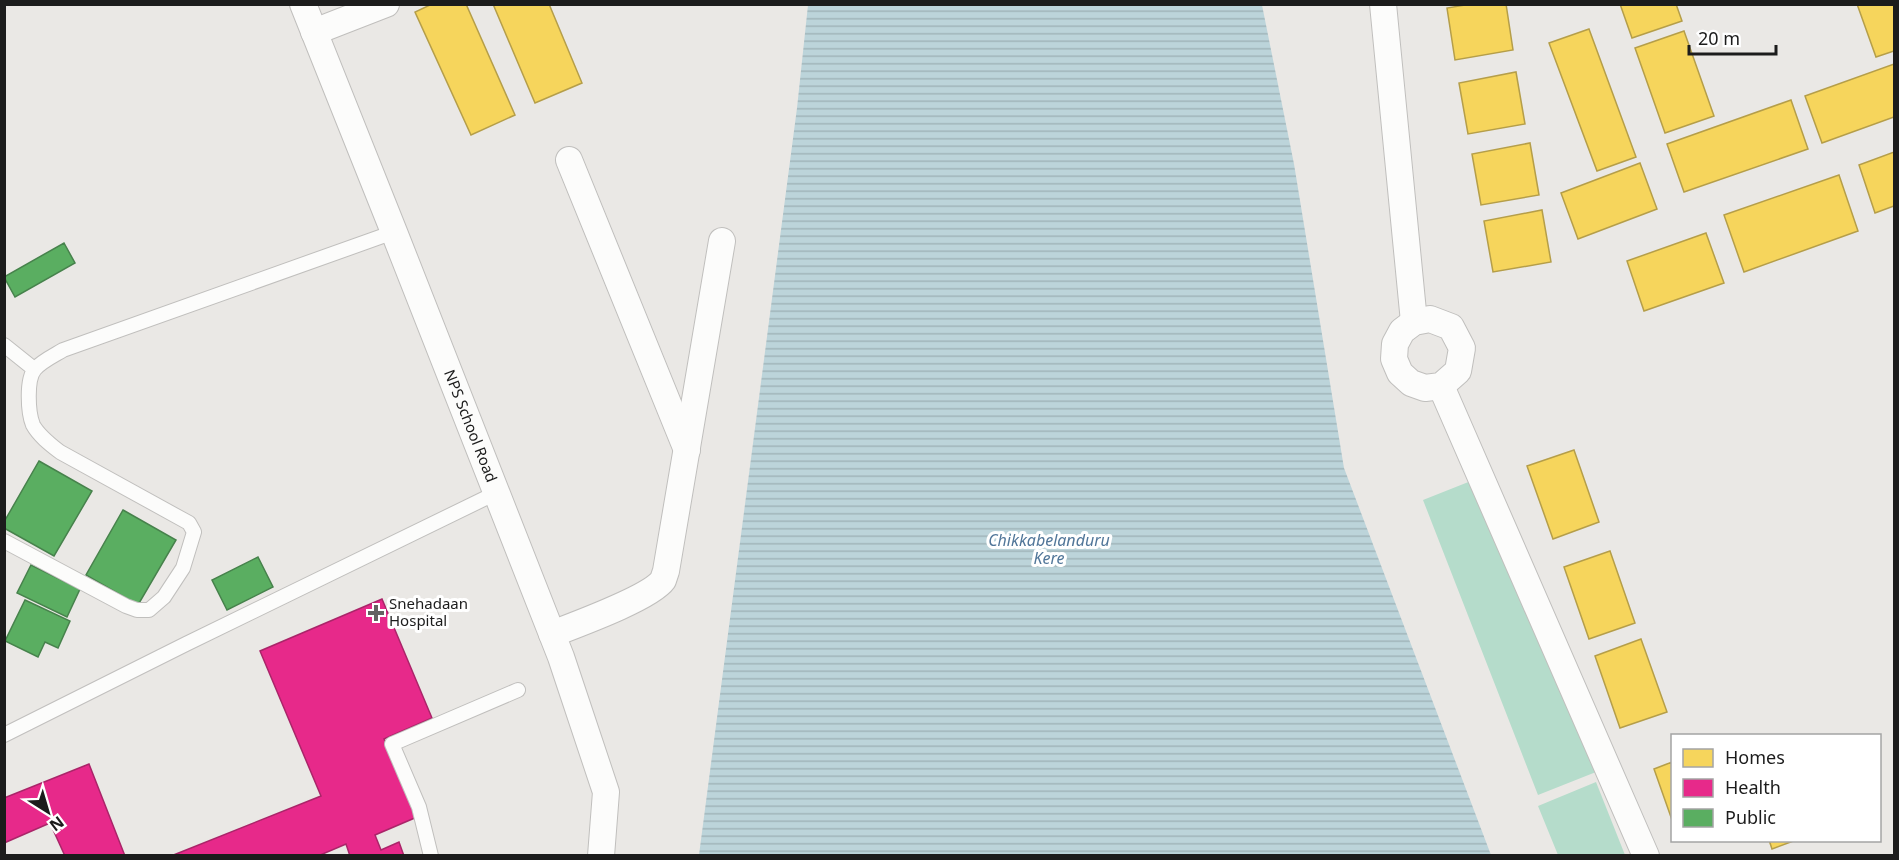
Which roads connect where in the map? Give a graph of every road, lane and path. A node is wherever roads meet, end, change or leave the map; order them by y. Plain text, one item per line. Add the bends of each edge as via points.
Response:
1 (303, 4) edge
2 (386, 4) edge
3 (1383, 4) edge
4 (314, 32) junction
5 (569, 160) dead end
6 (394, 232) junction
7 (722, 241) dead end
8 (1414, 322) junction
9 (4, 345) edge
10 (34, 369) junction
11 (1441, 386) junction
12 (687, 450) junction
13 (496, 492) junction
14 (4, 541) edge
15 (552, 634) junction
16 (518, 690) dead end
17 (4, 735) edge
18 (431, 855) edge
19 (601, 855) edge
20 (1646, 855) edge

1 - 4 street, NPS School Road
2 - 4 street
3 - 8 street
4 - 6 street, NPS School Road
5 - 12 street
6 - 10 lane via 63,350
6 - 13 street, NPS School Road
7 - 12 street
8 - 11 street via 1395,344 1394,360 1411,383 1425,388
8 - 11 street via 1430,319 1451,327 1462,348 1458,371
9 - 10 lane
10 - 14 lane via 29,409 34,426 48,442 189,523 194,532 183,568 164,597 149,610 126,606
11 - 20 street
12 - 15 street via 662,581 615,609
13 - 15 street, NPS School Road
13 - 17 lane
15 - 19 street, NPS School Road via 606,792
16 - 18 lane via 392,744 419,807

